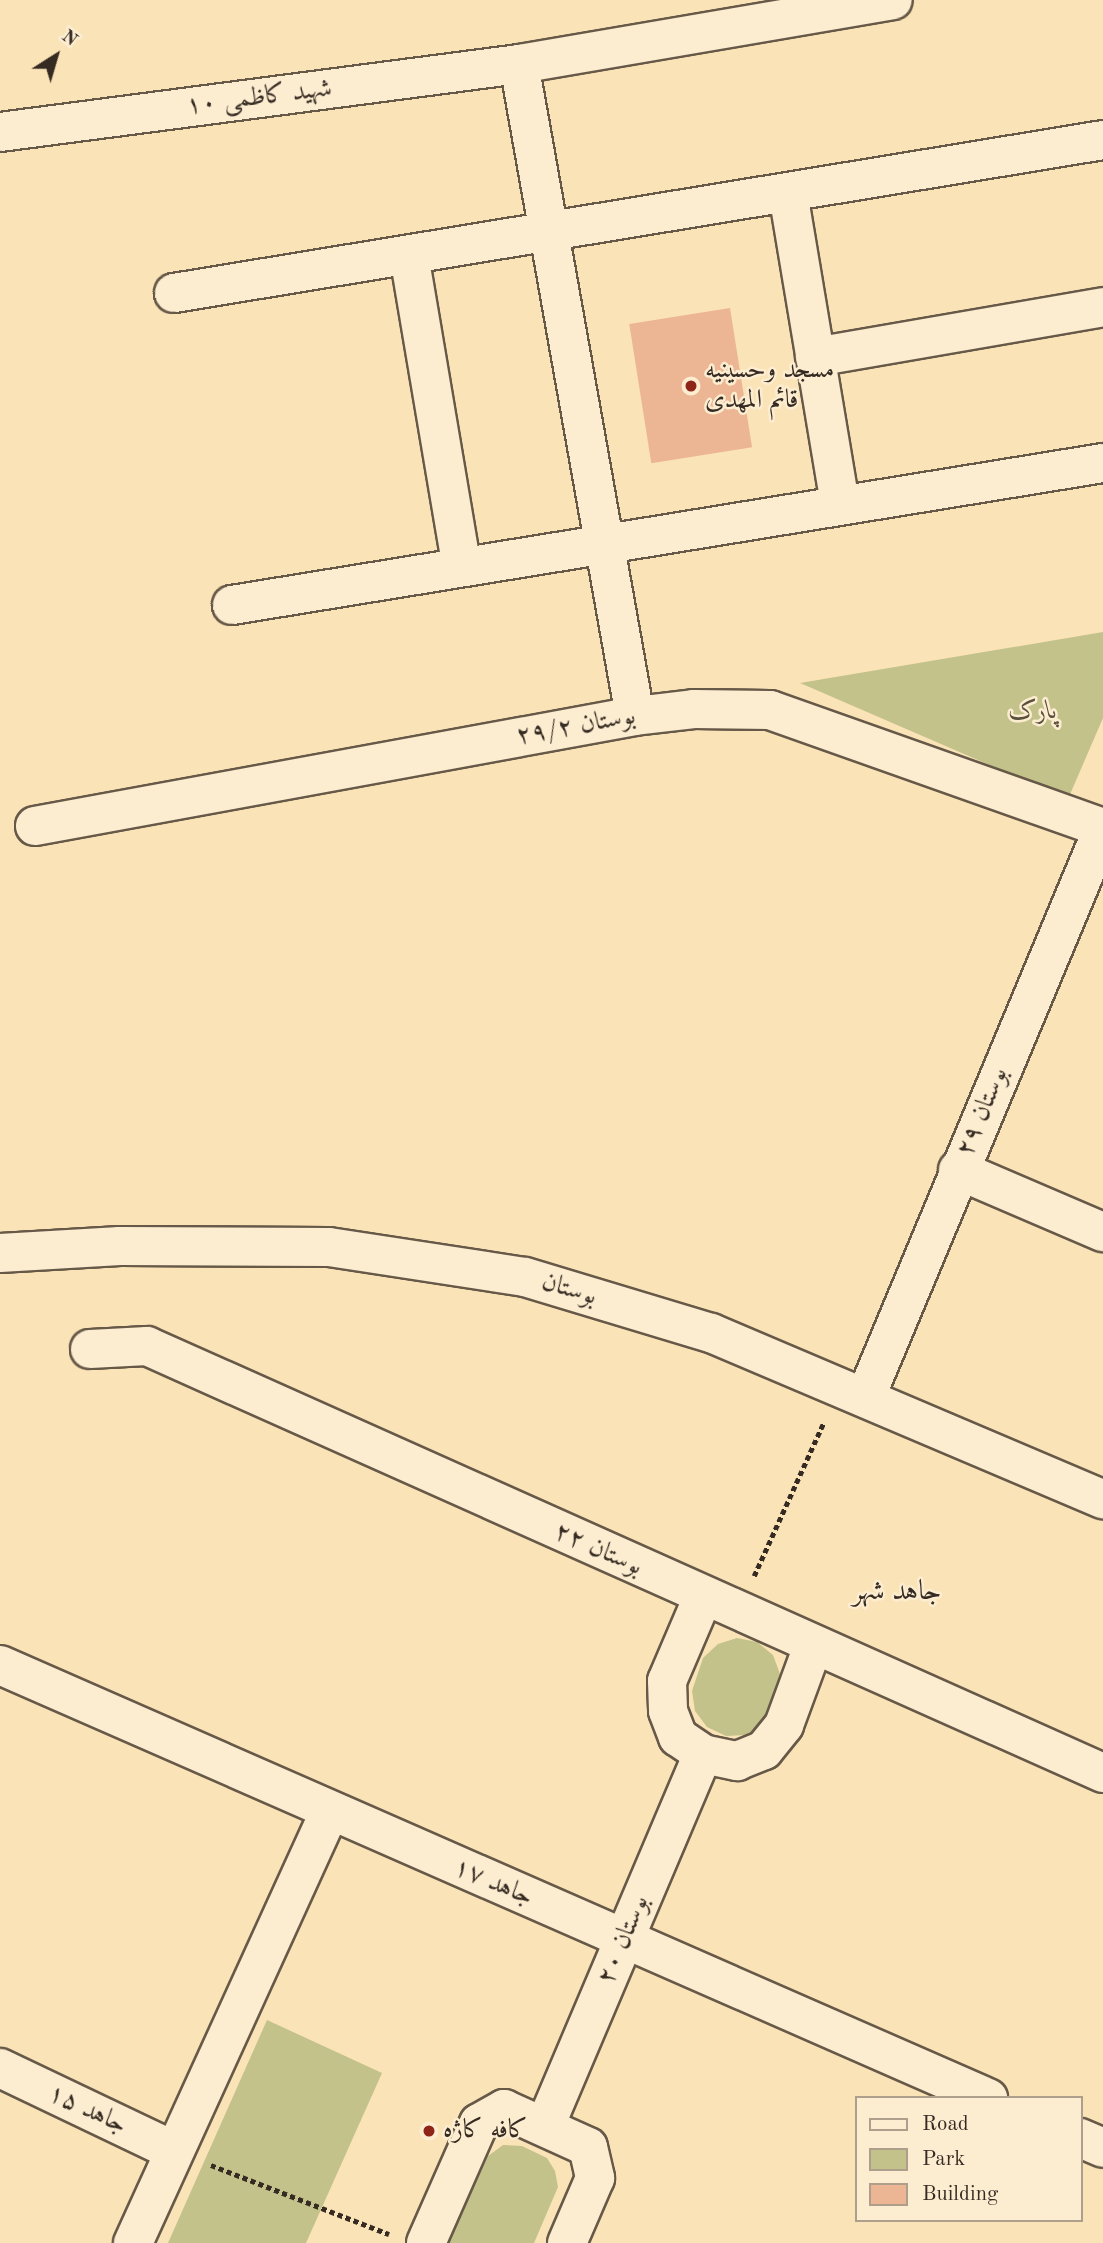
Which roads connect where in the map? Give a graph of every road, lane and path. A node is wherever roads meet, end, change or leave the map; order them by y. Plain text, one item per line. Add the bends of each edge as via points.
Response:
1 (892, 0) edge
2 (519, 64) junction
3 (0, 132) edge
4 (1103, 140) edge
5 (788, 193) junction
6 (549, 232) junction
7 (409, 255) junction
8 (174, 293) dead end
9 (1103, 307) edge
10 (815, 357) junction
11 (1103, 463) edge
12 (840, 505) junction
13 (604, 543) junction
14 (462, 567) junction
15 (232, 604) dead end
16 (635, 716) junction
17 (35, 826) dead end
18 (1100, 842) edge
19 (958, 1170) junction
20 (1103, 1232) edge
21 (0, 1253) edge
22 (90, 1349) dead end
23 (853, 1391) junction
24 (1103, 1499) edge
25 (720, 1605) junction
26 (813, 1646) junction
27 (0, 1665) edge
28 (703, 1754) junction
29 (1103, 1773) edge
30 (329, 1812) junction
31 (624, 1939) junction
32 (0, 2068) edge
33 (983, 2096) edge
34 (545, 2126) junction
35 (1082, 2139) edge
36 (1103, 2148) edge
37 (174, 2151) junction
38 (413, 2241) edge
39 (133, 2243) edge
40 (567, 2243) edge

1 - 2 street, شهید کاظمی ۱۰
2 - 3 street, شهید کاظمی ۱۰
2 - 6 street
4 - 5 street
5 - 6 street
5 - 10 street
6 - 7 street
6 - 13 street
7 - 8 street
7 - 14 street
9 - 10 street
10 - 12 street
11 - 12 street
12 - 13 street
13 - 14 street
13 - 16 street
14 - 15 street
16 - 17 street, بوستان ۲۹/۲
16 - 18 street, بوستان ۲۹/۲ via 694,709 770,710
18 - 19 street, بوستان ۲۹
19 - 20 street
19 - 23 street, بوستان ۲۹
21 - 23 street, بوستان via 120,1246 329,1247 512,1275 711,1333
22 - 25 street, بوستان ۲۲ via 147,1346
23 - 24 street, بوستان
23 - 25 path
25 - 26 street, بوستان ۲۲
25 - 28 street via 667,1681 668,1711 678,1737
26 - 28 street via 784,1725 764,1750 737,1761
26 - 29 street, بوستان ۲۲
27 - 30 street, جاهد ۱۷
28 - 31 street, بوستان ۲۰
30 - 31 street, جاهد ۱۷
30 - 37 street
31 - 33 street, جاهد ۱۷
31 - 34 street, بوستان ۲۰
32 - 37 street, جاهد ۱۵
34 - 38 street via 504,2109 479,2123
34 - 40 street via 587,2147 595,2178
35 - 36 street
37 - 38 path
37 - 39 street

